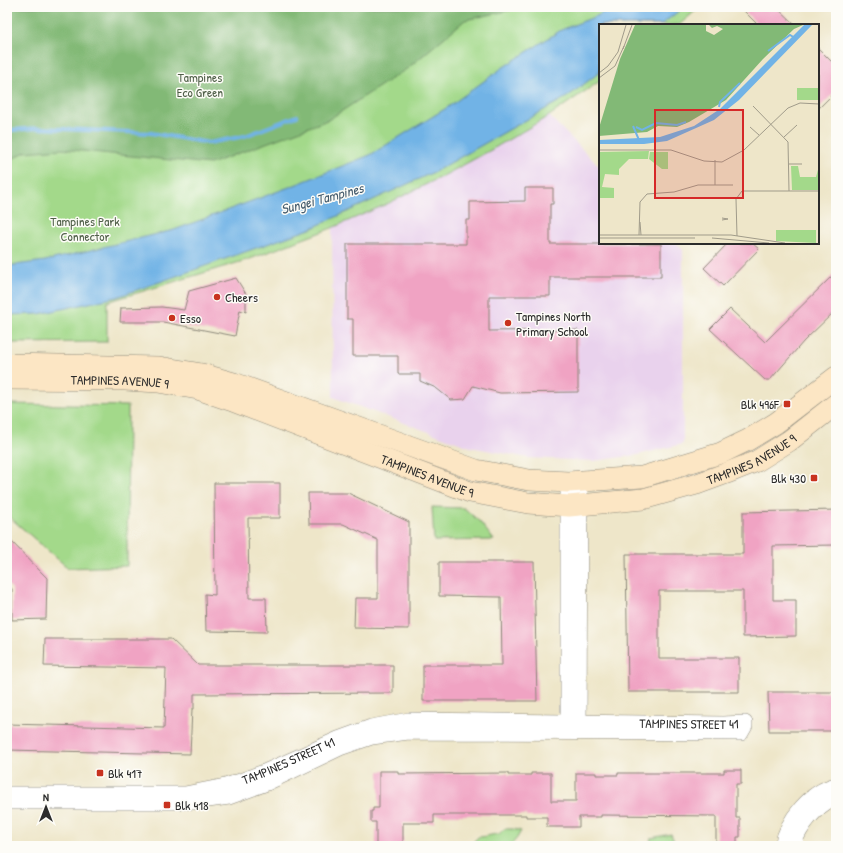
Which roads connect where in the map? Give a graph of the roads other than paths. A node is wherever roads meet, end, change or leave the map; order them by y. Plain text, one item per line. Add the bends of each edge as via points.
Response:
1 (7, 364) edge
2 (836, 377) edge
3 (7, 379) edge
4 (836, 404) edge
5 (574, 482) junction
6 (574, 506) junction
7 (573, 728) junction
8 (339, 743) junction
9 (836, 785) edge
10 (7, 794) edge
11 (836, 796) edge
12 (7, 802) edge
13 (782, 846) edge
14 (793, 846) edge

1 - 5 main road, TAMPINES AVENUE 9 via 159,367 202,374 234,383 476,470 529,480
2 - 5 main road, TAMPINES AVENUE 9 via 776,423 721,453 642,477
3 - 6 main road, TAMPINES AVENUE 9 via 125,380 158,382 198,389 470,492 528,504
4 - 6 main road, TAMPINES AVENUE 9 via 789,441 757,461 727,473 643,499
5 - 6 street
6 - 7 street
7 - 7 street, TAMPINES STREET 41 via 723,724 745,723 741,733
7 - 8 street, TAMPINES STREET 41 via 408,732
8 - 10 street, TAMPINES STREET 41 via 225,786 185,794
8 - 12 street, TAMPINES STREET 41 via 267,783 229,797 194,802
9 - 13 street via 814,796 800,809 787,828
11 - 14 street via 808,818 797,833

